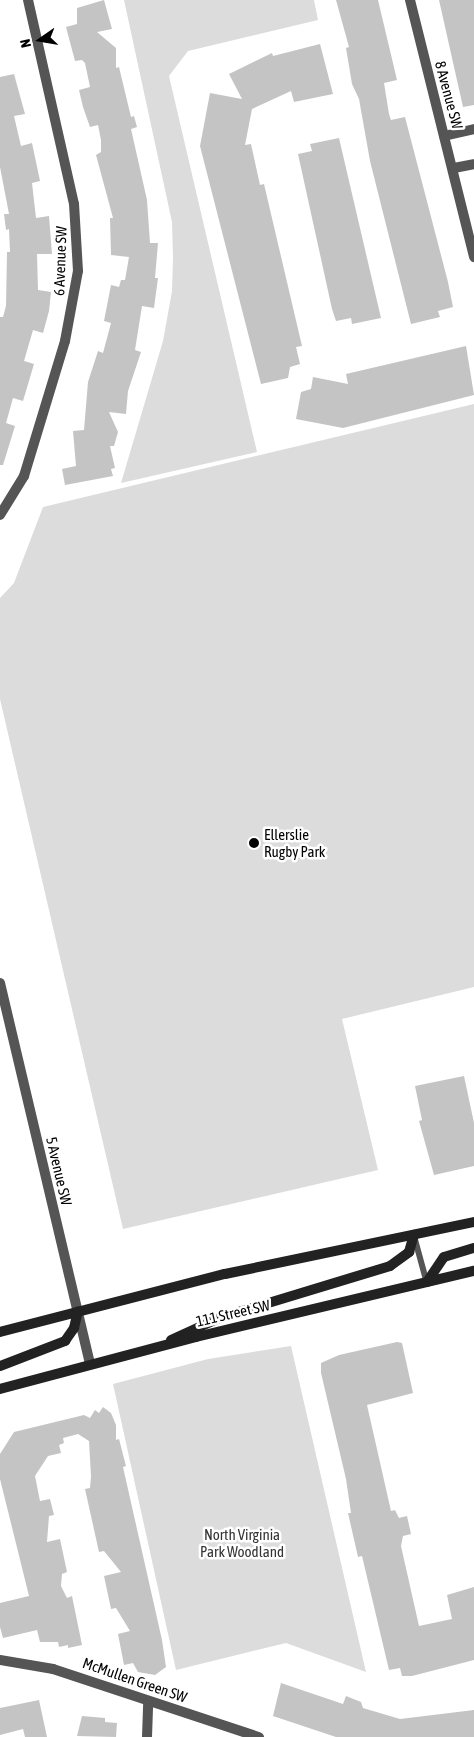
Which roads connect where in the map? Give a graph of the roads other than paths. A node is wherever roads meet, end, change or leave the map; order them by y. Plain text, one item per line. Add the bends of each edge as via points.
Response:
1 (28, 0) edge
2 (410, 0) edge
3 (474, 129) edge
4 (444, 136) junction
5 (474, 164) edge
6 (454, 168) junction
7 (474, 257) edge
8 (0, 514) edge
9 (0, 984) edge
10 (474, 1222) edge
11 (414, 1235) junction
12 (474, 1248) edge
13 (474, 1271) edge
14 (427, 1282) junction
15 (78, 1311) junction
16 (27, 1324) junction
17 (0, 1332) edge
18 (0, 1337) edge
19 (164, 1346) junction
20 (90, 1364) junction
21 (0, 1366) edge
22 (0, 1389) edge
23 (0, 1660) edge
24 (148, 1701) junction
25 (147, 1737) edge
26 (258, 1737) edge

1 - 8 street, 6 Avenue SW via 74,204 78,271 65,342 24,476
2 - 4 street, 8 Avenue SW
3 - 4 street
4 - 6 street, 8 Avenue SW
5 - 6 street
6 - 7 street, 8 Avenue SW
9 - 15 street, 5 Avenue SW
10 - 11 main road
11 - 14 lane
11 - 15 main road via 225,1274
11 - 19 main road via 412,1248 396,1263 211,1321
12 - 14 main road via 444,1257
13 - 14 main road, 111 Street SW
14 - 19 main road, 111 Street SW
15 - 16 main road
15 - 20 street, 5 Avenue SW
15 - 21 main road via 74,1328 65,1340
16 - 17 main road
16 - 18 main road
19 - 20 main road, 111 Street SW
20 - 22 main road, 111 Street SW
23 - 24 street, McMullen Green SW via 53,1669
24 - 25 street
24 - 26 street, McMullen Green SW

